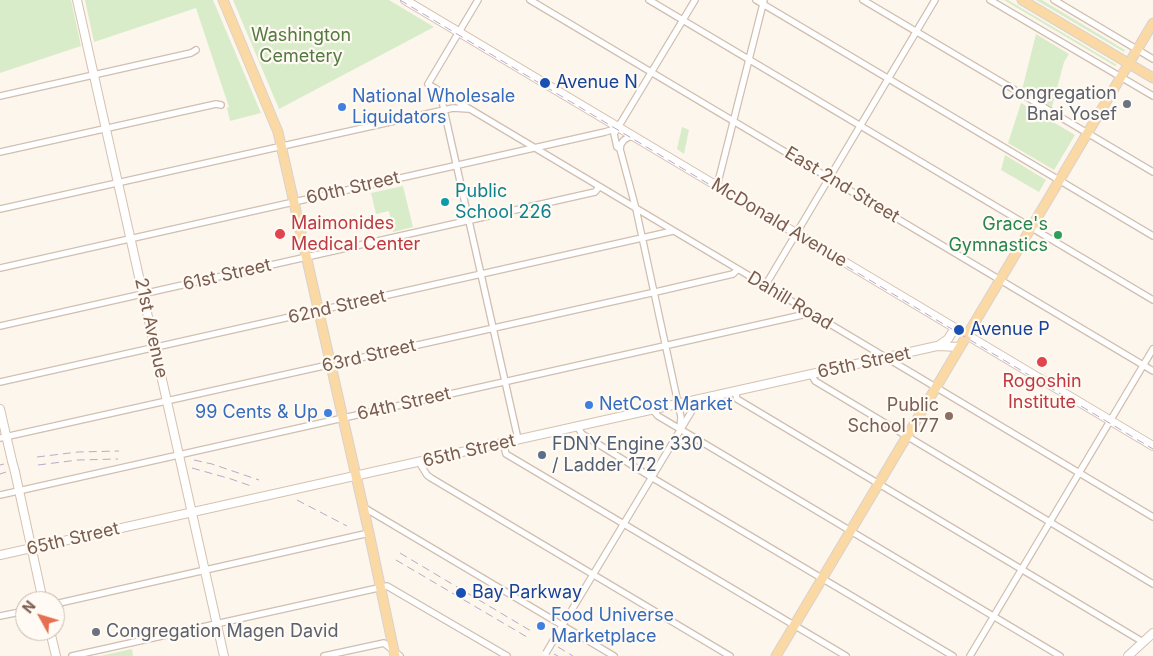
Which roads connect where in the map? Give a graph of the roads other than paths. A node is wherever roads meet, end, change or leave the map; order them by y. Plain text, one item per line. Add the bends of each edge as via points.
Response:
1 (78, 0) edge
2 (223, 0) edge
3 (404, 0) edge
4 (478, 0) edge
5 (530, 0) edge
6 (649, 0) edge
7 (695, 0) edge
8 (756, 0) edge
9 (863, 0) edge
10 (936, 0) edge
11 (990, 0) edge
12 (1022, 0) edge
13 (1054, 0) edge
14 (763, 2) edge
15 (683, 20) junction
16 (1153, 23) edge
17 (459, 32) junction
18 (917, 32) junction
19 (196, 50) dead end
20 (1137, 50) junction
21 (748, 59) junction
22 (1153, 59) edge
23 (1129, 64) junction
24 (652, 72) junction
25 (95, 75) junction
26 (1121, 77) junction
27 (1153, 78) edge
28 (888, 79) junction
29 (440, 92) junction
30 (0, 96) edge
31 (1153, 96) edge
32 (221, 105) dead end
33 (445, 110) junction
34 (470, 110) junction
35 (733, 121) junction
36 (860, 126) junction
37 (106, 128) junction
38 (618, 128) junction
39 (1087, 133) junction
40 (634, 137) junction
41 (281, 146) junction
42 (534, 148) junction
43 (620, 150) junction
44 (0, 152) edge
45 (457, 165) junction
46 (1153, 172) edge
47 (829, 178) junction
48 (1059, 181) junction
49 (119, 182) junction
50 (717, 186) junction
51 (599, 187) junction
52 (294, 202) junction
53 (0, 209) edge
54 (636, 209) junction
55 (469, 221) junction
56 (1031, 228) junction
57 (673, 231) junction
58 (796, 233) junction
59 (1153, 236) edge
60 (131, 238) junction
61 (642, 239) junction
62 (306, 257) junction
63 (0, 268) edge
64 (737, 270) junction
65 (481, 274) junction
66 (1000, 280) junction
67 (765, 286) junction
68 (654, 292) junction
69 (144, 294) junction
70 (1153, 300) edge
71 (318, 311) junction
72 (806, 311) junction
73 (0, 326) edge
74 (493, 328) junction
75 (955, 328) junction
76 (967, 335) junction
77 (666, 346) junction
78 (937, 346) junction
79 (156, 347) junction
80 (960, 348) junction
81 (1153, 349) edge
82 (885, 358) junction
83 (330, 364) junction
84 (1144, 365) junction
85 (1153, 370) edge
86 (811, 374) junction
87 (0, 382) edge
88 (505, 382) junction
89 (936, 388) junction
90 (735, 391) junction
91 (699, 399) junction
92 (167, 401) junction
93 (678, 404) junction
94 (0, 409) edge
95 (652, 409) junction
96 (342, 418) junction
97 (1110, 420) junction
98 (577, 426) junction
99 (680, 429) junction
100 (907, 436) junction
101 (3, 437) edge
102 (518, 439) junction
103 (503, 443) junction
104 (1153, 446) edge
105 (179, 455) junction
106 (419, 462) junction
107 (1079, 473) junction
108 (355, 476) junction
109 (651, 477) junction
110 (878, 484) junction
111 (18, 490) junction
112 (0, 495) edge
113 (363, 507) junction
114 (192, 512) junction
115 (1153, 517) edge
116 (1050, 522) junction
117 (623, 524) junction
118 (850, 531) junction
119 (369, 533) junction
120 (32, 548) junction
121 (0, 555) edge
122 (1022, 569) junction
123 (205, 570) junction
124 (593, 574) junction
125 (822, 578) junction
126 (1153, 584) edge
127 (379, 587) junction
128 (41, 591) edge
129 (65, 602) edge
130 (15, 612) edge
131 (0, 616) edge
132 (994, 616) junction
133 (217, 623) junction
134 (563, 625) junction
135 (794, 625) junction
136 (1153, 633) edge
137 (52, 641) edge
138 (1143, 642) junction
139 (396, 654) edge
140 (545, 654) edge
141 (56, 656) edge
142 (72, 656) edge
143 (224, 656) edge
144 (324, 656) edge
145 (507, 656) edge
146 (614, 656) edge
147 (730, 656) edge
148 (776, 656) edge
149 (846, 656) edge
150 (953, 656) edge
151 (970, 656) edge
152 (1060, 656) edge
153 (1128, 656) edge

1 - 25 main road, 21st Avenue
2 - 41 main road via 277,129
3 - 17 main road, McDonald Avenue
4 - 17 street
5 - 24 street, East 2nd Street
6 - 15 street
7 - 15 street
8 - 14 street
9 - 18 street
10 - 18 street
11 - 26 street
12 - 23 main road
13 - 20 street
14 - 21 street
14 - 28 street
15 - 21 street
15 - 24 street
16 - 20 main road
17 - 29 street, Dahill Road via 428,84
17 - 38 main road, McDonald Avenue
18 - 28 street
18 - 39 street
19 - 25 street
20 - 22 street
20 - 23 main road
21 - 35 street
21 - 36 street
23 - 26 main road
23 - 27 main road
24 - 35 street, East 2nd Street
24 - 38 street
25 - 30 street
25 - 37 main road, 21st Avenue
26 - 31 street
26 - 39 main road
28 - 36 street
28 - 48 street
29 - 33 street
29 - 34 street, Dahill Road
32 - 37 street
33 - 34 street via 459,107
33 - 41 street
33 - 45 street
34 - 42 street, Dahill Road
35 - 47 street, East 2nd Street
35 - 50 street
36 - 47 street
36 - 56 street
37 - 44 street
37 - 49 main road, 21st Avenue
38 - 40 main road, McDonald Avenue
38 - 42 street, 60th Street
38 - 43 street via 614,134
39 - 46 street
39 - 48 main road
40 - 43 street via 624,140
40 - 50 main road, McDonald Avenue
41 - 49 street
41 - 52 main road
42 - 45 street, 60th Street
42 - 51 street, Dahill Road
43 - 54 street
45 - 52 street, 60th Street
45 - 55 street
47 - 58 street
47 - 66 street, East 2nd Street
48 - 56 main road
48 - 59 street
49 - 53 street
49 - 60 main road, 21st Avenue
50 - 58 main road, McDonald Avenue
51 - 54 street, Dahill Road
51 - 55 street, 61st Street via 596,192
52 - 60 street, 60th Street
52 - 62 main road
54 - 57 street, Dahill Road
54 - 61 street
55 - 62 street, 61st Street
55 - 65 street
56 - 66 main road
56 - 70 street
57 - 61 street, 62nd Street
57 - 64 street, Dahill Road
58 - 67 street
58 - 75 main road, McDonald Avenue
60 - 63 street, 60th Street
60 - 69 main road, 21st Avenue
61 - 65 street, 62nd Street
61 - 68 street
62 - 69 street, 61st Street
62 - 71 main road
64 - 67 street, Dahill Road
64 - 68 street, 63rd Street via 733,274
65 - 71 street, 62nd Street
65 - 74 street
66 - 76 main road
66 - 84 street, East 2nd Street
67 - 72 street, Dahill Road
68 - 74 street, 63rd Street
68 - 77 street
69 - 73 street, 61st Street
69 - 79 main road, 21st Avenue
71 - 79 street, 62nd Street
71 - 83 main road
72 - 77 street, 64th Street via 802,315
72 - 82 street, Dahill Road
74 - 83 street, 63rd Street
74 - 88 street
75 - 76 main road, McDonald Avenue
75 - 78 main road via 948,339
76 - 80 main road
76 - 97 main road, McDonald Avenue
77 - 88 street, 64th Street
77 - 93 street
78 - 80 main road, 65th Street
78 - 82 main road, 65th Street
79 - 87 street, 62nd Street
79 - 92 main road, 21st Avenue
80 - 89 main road
81 - 84 street
82 - 86 main road, 65th Street
82 - 89 street, Dahill Road
83 - 92 street, 63rd Street
83 - 96 main road
84 - 85 street, East 2nd Street
84 - 97 street
86 - 90 main road, 65th Street
86 - 100 street via 814,381
88 - 96 street, 64th Street
88 - 102 street
89 - 100 main road
89 - 107 street, Dahill Road
90 - 91 main road, 65th Street
90 - 110 street via 737,398
91 - 93 main road, 65th Street
91 - 99 street
92 - 101 street, 63rd Street
92 - 105 main road, 21st Avenue
93 - 95 main road, 65th Street
93 - 99 street
94 - 101 main road
95 - 98 main road, 65th Street
95 - 99 street
96 - 105 street, 64th Street
96 - 108 main road
97 - 104 main road, McDonald Avenue
97 - 107 street
98 - 102 main road, 65th Street
98 - 109 street via 582,434
99 - 109 street
99 - 118 street
100 - 110 main road
100 - 116 street
101 - 111 main road, bridge
102 - 103 main road, 65th Street
103 - 106 main road, 65th Street
103 - 117 street via 506,454
105 - 111 street, 64th Street
105 - 114 main road, 21st Avenue
106 - 108 main road, 65th Street
106 - 124 street via 431,478
107 - 115 street, Dahill Road
107 - 116 street
108 - 113 main road
108 - 114 main road, 65th Street
109 - 117 street
109 - 125 street
110 - 118 main road
110 - 122 street
111 - 112 street, 64th Street
111 - 120 main road
113 - 119 main road
113 - 134 street
114 - 120 main road, 65th Street
114 - 123 main road, 21st Avenue
116 - 122 street
116 - 126 street
117 - 124 street
117 - 135 street
118 - 125 main road
118 - 132 street
119 - 123 street
119 - 127 main road
120 - 121 main road, 65th Street
120 - 128 main road
122 - 132 street
122 - 138 street
123 - 129 street
123 - 133 main road, 21st Avenue
124 - 134 street
124 - 147 street
125 - 135 main road
125 - 150 street
127 - 133 street
127 - 139 main road
127 - 145 street via 391,587
130 - 131 street
132 - 151 street
132 - 152 street
133 - 142 street
133 - 143 main road, 21st Avenue
134 - 140 street, bridge
134 - 146 street
135 - 148 main road
135 - 149 street
136 - 138 main road
137 - 141 main road
138 - 153 main road
139 - 144 street via 384,643

